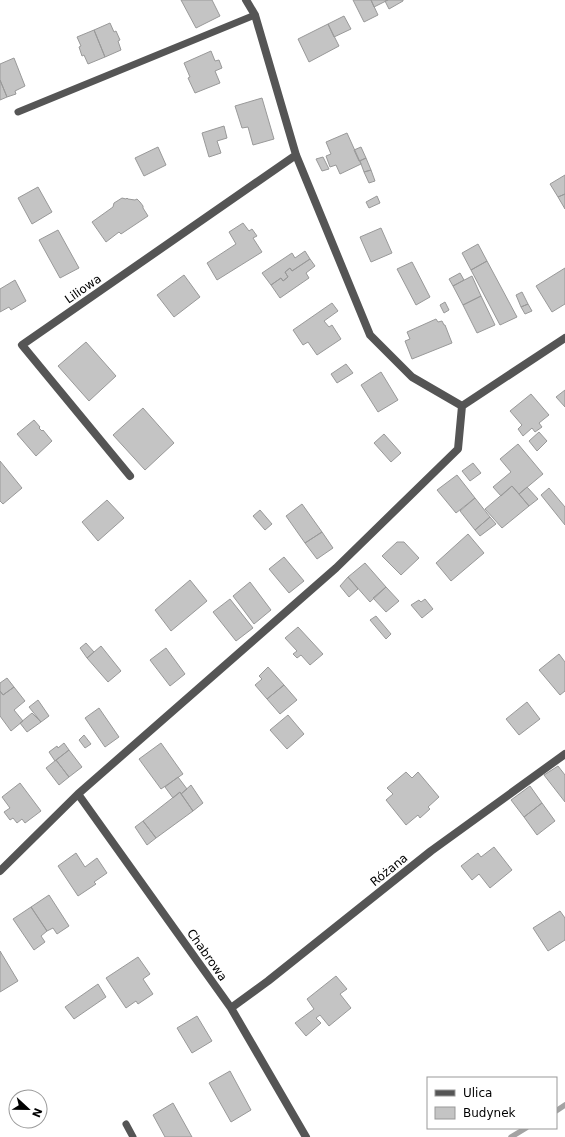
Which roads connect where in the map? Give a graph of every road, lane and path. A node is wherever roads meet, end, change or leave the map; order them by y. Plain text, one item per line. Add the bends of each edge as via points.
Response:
1 (246, 0) edge
2 (255, 15) junction
3 (18, 112) dead end
4 (296, 155) junction
5 (565, 338) edge
6 (462, 406) junction
7 (130, 476) dead end
8 (565, 754) edge
9 (78, 794) junction
10 (0, 871) edge
11 (230, 1008) junction
12 (126, 1124) dead end
13 (133, 1137) edge
14 (306, 1137) edge

1 - 2 street
2 - 3 lane
2 - 4 street
4 - 6 street via 370,336 412,376
4 - 7 street, Liliowa via 22,346
5 - 6 street
6 - 9 street via 458,449 336,568
8 - 11 street, Różana via 431,851 268,981
9 - 10 street
9 - 11 street, Chabrowa
11 - 14 street, Chabrowa
12 - 13 lane

